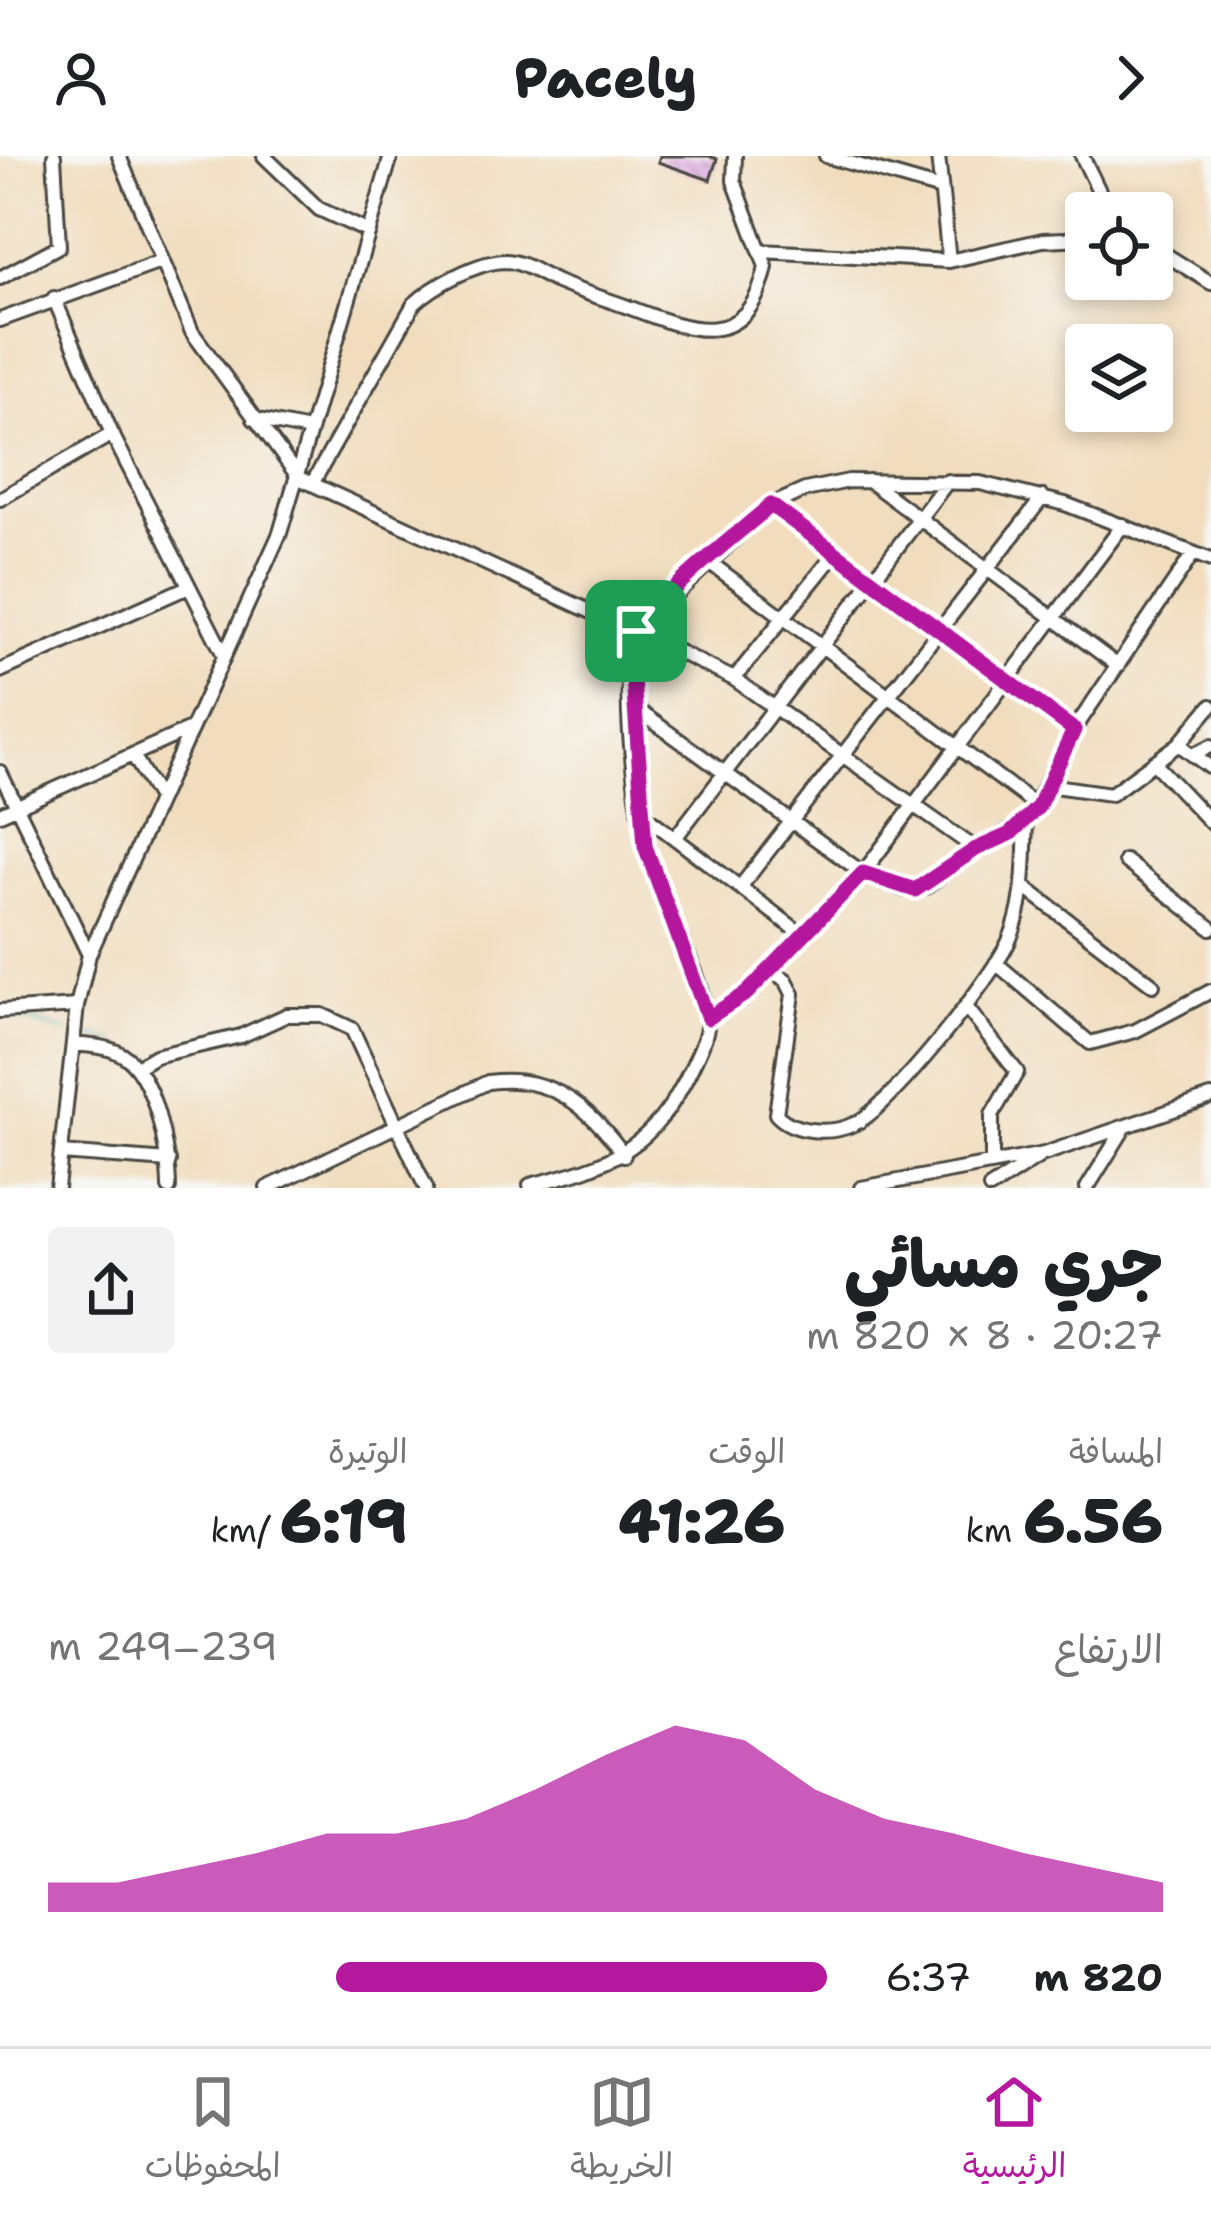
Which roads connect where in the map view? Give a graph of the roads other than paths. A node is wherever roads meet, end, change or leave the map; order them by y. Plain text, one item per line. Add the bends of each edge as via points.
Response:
1 (54, 156) edge
2 (119, 156) edge
3 (264, 156) edge
4 (391, 156) edge
5 (735, 156) edge
6 (826, 156) edge
7 (938, 156) edge
8 (1082, 156) edge
9 (941, 189) junction
10 (1099, 192) edge
11 (369, 232) junction
12 (1065, 239) edge
13 (761, 250) junction
14 (1173, 259) edge
15 (949, 261) junction
16 (160, 262) junction
17 (0, 278) edge
18 (1211, 283) edge
19 (54, 298) junction
20 (0, 320) edge
21 (253, 418) junction
22 (309, 430) junction
23 (112, 434) junction
24 (306, 481) junction
25 (869, 481) junction
26 (948, 481) junction
27 (1043, 497) junction
28 (0, 499) edge
29 (771, 505) junction
30 (917, 519) junction
31 (1124, 525) junction
32 (1193, 554) junction
33 (834, 555) junction
34 (1211, 560) edge
35 (709, 562) junction
36 (989, 572) junction
37 (869, 581) junction
38 (188, 587) junction
39 (783, 618) junction
40 (1054, 619) junction
41 (636, 631) junction
42 (939, 633) junction
43 (821, 646) junction
44 (224, 653) junction
45 (1118, 666) junction
46 (0, 670) edge
47 (734, 680) junction
48 (1005, 680) junction
49 (891, 695) junction
50 (632, 706) junction
51 (775, 706) junction
52 (1211, 706) edge
53 (188, 730) junction
54 (1074, 730) junction
55 (1179, 744) junction
56 (959, 745) junction
57 (1211, 746) edge
58 (133, 755) junction
59 (1193, 755) junction
60 (843, 756) junction
61 (1156, 765) junction
62 (1211, 768) edge
63 (0, 772) edge
64 (726, 772) junction
65 (1047, 785) junction
66 (158, 797) junction
67 (17, 806) junction
68 (910, 807) junction
69 (1038, 807) junction
70 (638, 810) junction
71 (0, 814) edge
72 (794, 820) junction
73 (1026, 822) junction
74 (1211, 823) edge
75 (675, 838) junction
76 (976, 849) junction
77 (1125, 861) dead end
78 (863, 873) junction
79 (741, 886) junction
80 (1023, 886) junction
81 (1211, 928) edge
82 (804, 936) junction
83 (88, 955) junction
84 (996, 963) junction
85 (770, 970) junction
86 (1153, 985) dead end
87 (1211, 991) edge
88 (77, 1006) junction
89 (966, 1007) junction
90 (0, 1010) edge
91 (708, 1018) junction
92 (73, 1043) junction
93 (137, 1067) junction
94 (1211, 1097) edge
95 (399, 1126) junction
96 (1123, 1130) junction
97 (61, 1154) junction
98 (1044, 1154) junction
99 (624, 1155) junction
100 (169, 1161) junction
101 (992, 1162) junction
102 (273, 1187) edge
103 (528, 1187) edge
104 (57, 1188) edge
105 (169, 1188) edge
106 (426, 1188) edge
107 (861, 1188) edge
108 (990, 1188) edge
109 (1087, 1188) edge

1 - 17 street via 59,246
2 - 16 street
3 - 11 street via 319,209
4 - 11 street
5 - 13 street via 734,182
6 - 9 street
7 - 9 street
8 - 10 street
9 - 15 street
11 - 22 street
12 - 15 street
13 - 15 street
13 - 24 street via 766,267 756,297 718,330 666,323 507,261 427,291
14 - 18 street
16 - 19 street
16 - 21 street via 208,360
19 - 20 street
19 - 23 street
21 - 22 street
21 - 24 street
22 - 24 street
23 - 28 street
23 - 38 street
24 - 41 street
24 - 44 street
25 - 26 street
25 - 29 street
25 - 30 street
26 - 27 street
26 - 30 street
27 - 31 street
27 - 36 street
29 - 33 street
29 - 35 street
30 - 36 street
30 - 37 street
31 - 32 street
31 - 40 street
32 - 34 street
32 - 45 street
33 - 37 street
33 - 39 street
35 - 39 street
35 - 41 street
36 - 40 street
36 - 42 street
37 - 42 street
37 - 43 street
38 - 44 street
38 - 46 street
39 - 43 street
39 - 47 street
40 - 45 street
40 - 48 street
41 - 47 street
41 - 50 street
42 - 48 street
42 - 49 street
43 - 49 street
43 - 51 street
44 - 53 street
45 - 54 street
47 - 51 street
48 - 54 street
48 - 56 street
49 - 56 street
49 - 60 street
50 - 64 street
50 - 70 street
51 - 60 street
51 - 64 street
52 - 55 street
53 - 58 street
53 - 66 street
54 - 65 street
55 - 59 street
55 - 61 street
56 - 68 street
56 - 69 street
57 - 59 street
58 - 66 street
58 - 67 street
59 - 62 street
60 - 68 street
60 - 72 street
61 - 65 street via 1101,796
61 - 74 street
63 - 67 street
64 - 72 street
64 - 75 street
65 - 69 street
66 - 83 street
67 - 71 street
67 - 83 street
68 - 76 street
68 - 78 street
69 - 73 street
70 - 75 street
70 - 91 street
72 - 78 street
72 - 79 street
73 - 76 street
73 - 80 street
75 - 79 street
76 - 78 street via 915,890
77 - 81 street
78 - 82 street
79 - 82 street
80 - 84 street
80 - 86 street
82 - 85 street
83 - 88 street
84 - 87 street via 1090,1043 1135,1031
84 - 89 street
85 - 89 street via 793,994 776,1114 801,1129 853,1125 868,1114
85 - 91 street
88 - 90 street
88 - 92 street
89 - 101 street via 1017,1072 992,1115
91 - 99 street via 670,1110
92 - 93 street via 103,1047
92 - 97 street
93 - 95 street via 287,1015 322,1015 352,1029
93 - 100 street
94 - 96 street
95 - 99 street via 488,1082 514,1078 584,1106
95 - 102 street
95 - 106 street
96 - 98 street
96 - 109 street
97 - 100 street
97 - 104 street
98 - 101 street
98 - 108 street
99 - 103 street
100 - 105 street
101 - 107 street

